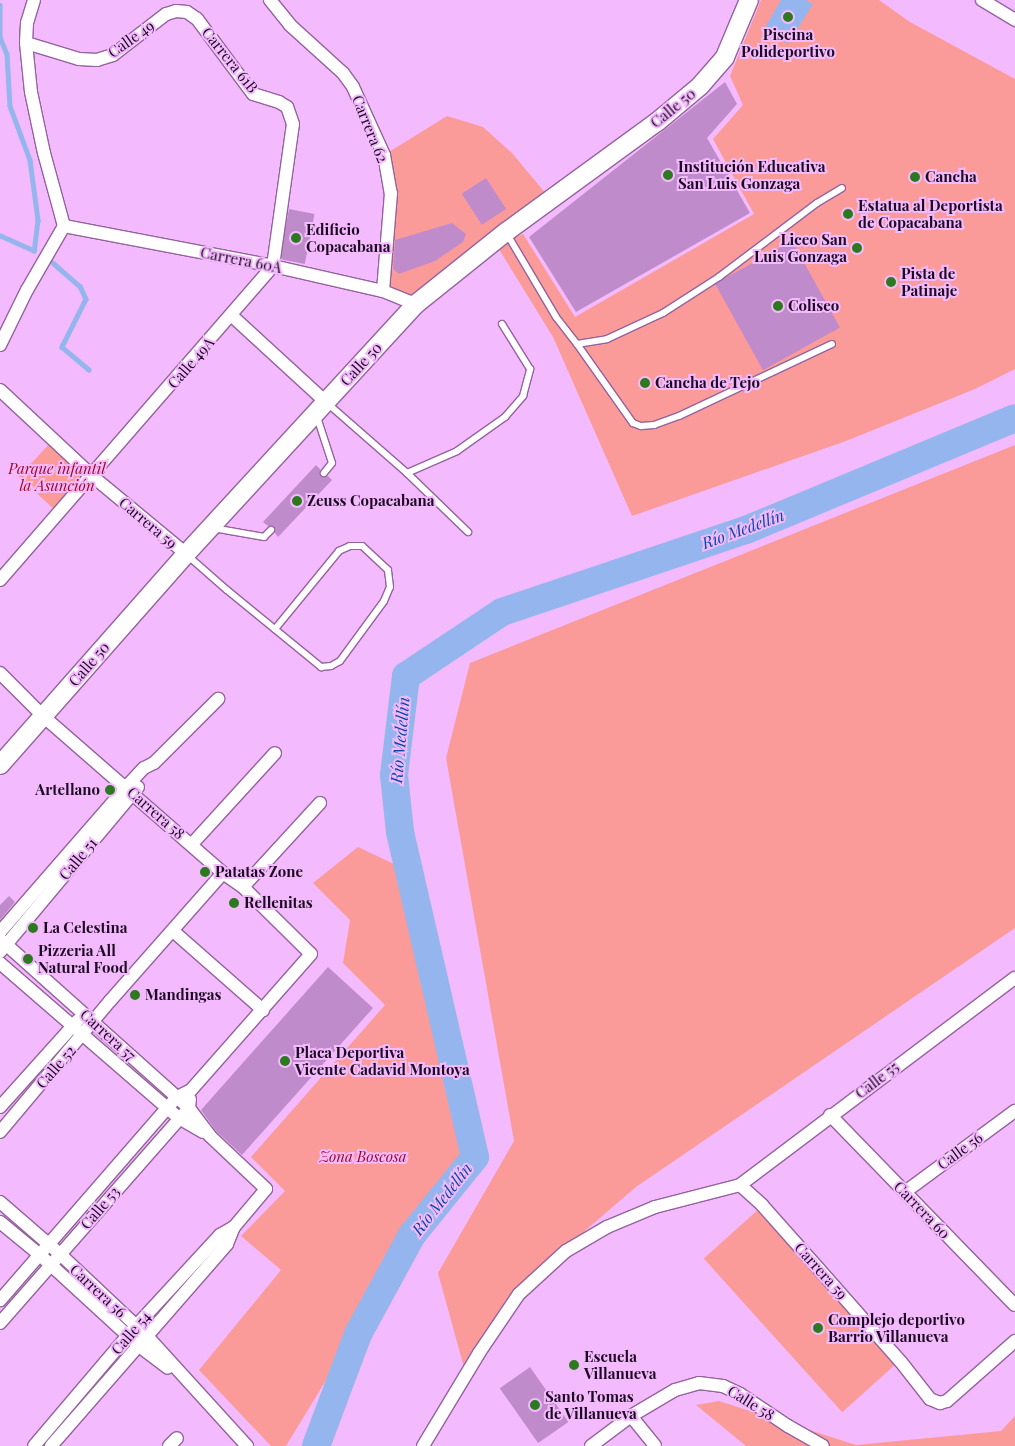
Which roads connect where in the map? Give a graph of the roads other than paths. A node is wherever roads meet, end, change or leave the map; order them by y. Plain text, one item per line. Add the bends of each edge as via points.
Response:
1 (34, 0) edge
2 (270, 0) edge
3 (749, 0) edge
4 (982, 0) edge
5 (176, 11) joint
6 (1015, 20) edge
7 (26, 43) junction
8 (842, 188) dead end
9 (64, 226) junction
10 (506, 232) junction
11 (273, 266) junction
12 (383, 291) junction
13 (416, 304) junction
14 (232, 316) junction
15 (502, 324) dead end
16 (577, 344) junction
17 (832, 344) dead end
18 (0, 345) edge
19 (0, 390) edge
20 (321, 408) junction
21 (324, 473) dead end
22 (407, 473) junction
23 (91, 476) junction
24 (210, 528) junction
25 (271, 530) dead end
26 (468, 532) dead end
27 (186, 554) junction
28 (0, 580) edge
29 (275, 629) junction
30 (0, 673) edge
31 (218, 699) dead end
32 (43, 716) junction
33 (275, 754) dead end
34 (0, 765) edge
35 (130, 790) junction
36 (320, 803) dead end
37 (192, 844) junction
38 (223, 873) junction
39 (243, 888) junction
40 (173, 931) junction
41 (0, 932) edge
42 (2, 945) edge
43 (311, 954) joint
44 (0, 963) edge
45 (1015, 978) edge
46 (262, 1010) junction
47 (89, 1018) junction
48 (73, 1025) junction
49 (84, 1034) junction
50 (191, 1090) junction
51 (177, 1098) junction
52 (0, 1107) edge
53 (168, 1108) junction
54 (189, 1108) junction
55 (830, 1115) junction
56 (1013, 1117) edge
57 (180, 1118) junction
58 (0, 1132) edge
59 (210, 1136) junction
60 (740, 1185) junction
61 (266, 1189) joint
62 (904, 1192) junction
63 (0, 1202) edge
64 (0, 1222) edge
65 (234, 1227) junction
66 (49, 1245) junction
67 (60, 1254) junction
68 (40, 1255) junction
69 (50, 1265) junction
70 (0, 1300) edge
71 (1015, 1305) edge
72 (0, 1323) edge
73 (136, 1326) junction
74 (128, 1337) junction
75 (143, 1341) junction
76 (1015, 1341) edge
77 (632, 1416) junction
78 (34, 1446) edge
79 (51, 1446) edge
80 (246, 1446) edge
81 (423, 1446) edge
82 (591, 1446) edge
83 (655, 1446) edge
84 (823, 1446) edge

1 - 7 street via 27,23
2 - 12 street, Carrera 62 via 290,25 348,80 384,155 391,193
3 - 10 main road, Calle 50 via 725,57 700,86
4 - 6 street
5 - 7 street, Calle 49 via 166,14 113,55 96,60 79,59
5 - 11 street, Carrera 61B via 187,12 197,19 253,94 287,107 293,124
7 - 9 street via 33,101
8 - 16 lane via 817,202 720,276 663,313 607,339
9 - 11 street, Carrera 60A
9 - 18 street
10 - 13 main road, Calle 50
10 - 16 lane via 556,317
11 - 12 street, Carrera 60A
11 - 14 street, Calle 49A
12 - 13 street, Carrera 60A
13 - 20 main road, Calle 50
14 - 20 street
14 - 23 street, Calle 49A
15 - 22 lane via 530,369 523,396 505,417 456,451
16 - 17 lane via 633,423 641,426 679,416
19 - 23 street, Carrera 59
20 - 21 lane via 332,463
20 - 22 lane
20 - 24 main road, Calle 50
22 - 26 lane
23 - 27 street, Carrera 59
23 - 28 street, Calle 49A
24 - 25 lane via 264,537
24 - 27 main road, Calle 50
27 - 29 lane
27 - 32 main road, Calle 50
29 - 29 lane via 338,551 362,546 388,570 390,587 384,601 340,661 331,666 321,667
30 - 32 street, Carrera 58
31 - 35 street, Calle 51 via 154,763 144,768
32 - 34 main road, Calle 50
32 - 35 street, Carrera 58
33 - 37 street
35 - 37 street, Carrera 58
35 - 41 street, Calle 51
35 - 42 street, Calle 51
36 - 39 street
37 - 38 street, Carrera 58
38 - 39 street, Carrera 58
38 - 40 street, Calle 52
39 - 43 street, Carrera 58
40 - 46 street
40 - 47 street, Calle 52 via 110,1001
42 - 47 street, Carrera 57
43 - 46 street, Calle 53
44 - 48 street, Carrera 57
45 - 55 street, Calle 55
46 - 50 street, Calle 53
47 - 48 street, Calle 52
47 - 49 street, Calle 52
47 - 51 street, Carrera 57
48 - 49 street, Carrera 57
48 - 52 street, Calle 52
49 - 53 street, Carrera 57
49 - 58 street, Calle 52
50 - 51 street, Calle 53
50 - 54 street
51 - 53 street, Calle 53
51 - 54 street, Carrera 57
53 - 57 street, Carrera 57
53 - 66 street, Calle 53
54 - 57 street, Calle 53
54 - 59 street, Carrera 57
55 - 60 street, Calle 55
55 - 62 street, Carrera 60
56 - 62 street, Calle 56
57 - 59 street, Carrera 57
57 - 67 street, Calle 53
59 - 61 street, Carrera 57
60 - 76 street, Carrera 59 via 762,1205 850,1304 930,1399 940,1404 947,1401
60 - 81 street via 655,1207 607,1227 566,1251 519,1294
61 - 65 street, Calle 54
62 - 71 street, Carrera 60
63 - 66 street, Carrera 56
64 - 68 street, Carrera 56
65 - 73 street, Calle 54 via 220,1236
65 - 75 street, Calle 54 via 227,1244
66 - 67 street, Carrera 56
66 - 68 street, Calle 53
67 - 69 street, Calle 53
67 - 73 street, Carrera 56
68 - 69 street, Carrera 56
68 - 70 street, Calle 53
69 - 72 street, Calle 53
69 - 74 street, Carrera 56
73 - 74 street, Calle 54
73 - 75 street, Carrera 56
74 - 75 street, Carrera 56
74 - 78 street, Calle 54
75 - 79 street, Calle 54
75 - 80 street, Carrera 56 via 191,1386
77 - 82 street
77 - 83 street
77 - 84 street, Calle 58 via 674,1390 699,1383 723,1386

